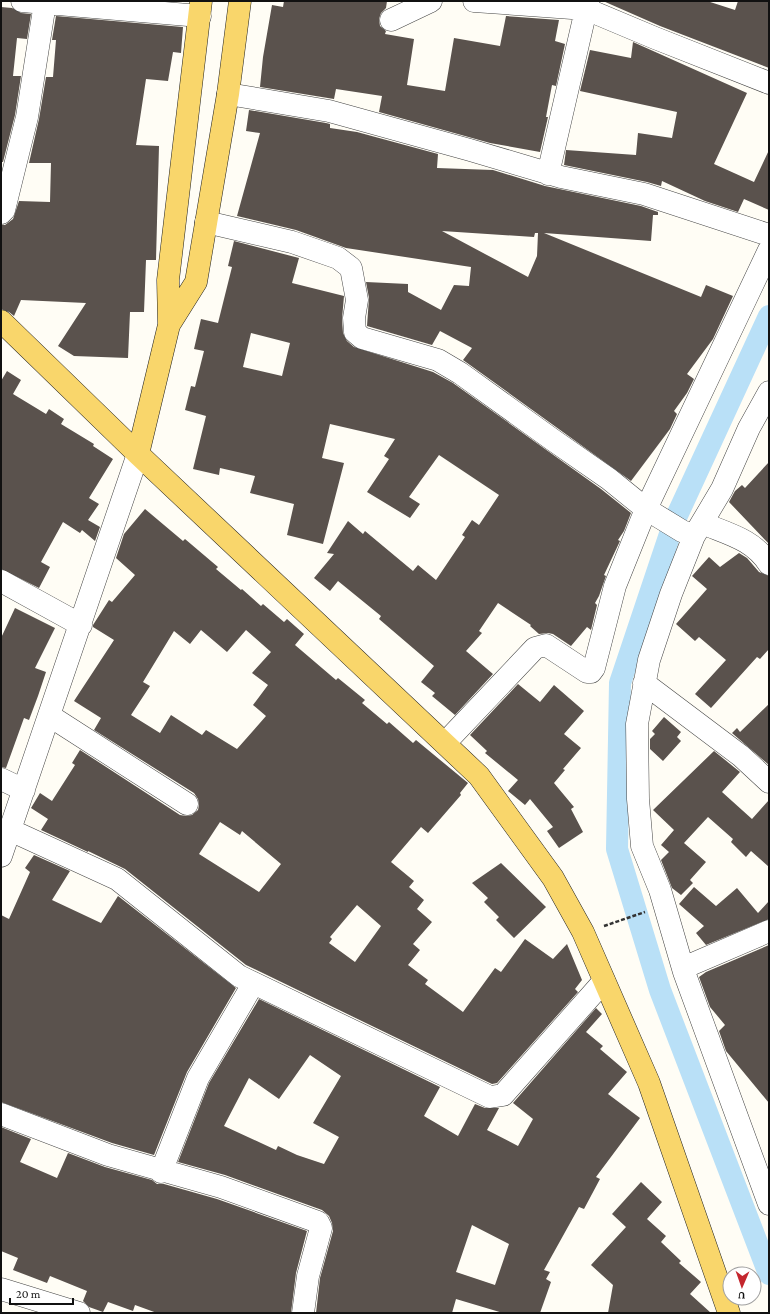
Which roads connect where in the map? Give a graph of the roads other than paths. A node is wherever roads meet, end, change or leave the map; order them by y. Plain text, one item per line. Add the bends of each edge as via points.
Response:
1 (22, 1) edge
2 (240, 1) edge
3 (431, 1) edge
4 (474, 1) edge
5 (45, 3) junction
6 (587, 5) edge
7 (201, 9) edge
8 (391, 20) dead end
9 (769, 83) edge
10 (228, 94) junction
11 (548, 174) junction
12 (1, 213) edge
13 (206, 222) junction
14 (769, 235) edge
15 (769, 250) edge
16 (1, 321) edge
17 (169, 325) junction
18 (769, 392) edge
19 (138, 454) junction
20 (651, 512) junction
21 (693, 530) junction
22 (769, 564) edge
23 (1, 581) edge
24 (81, 625) junction
25 (644, 683) junction
26 (50, 716) junction
27 (445, 743) junction
28 (1, 779) edge
29 (769, 782) edge
30 (24, 790) junction
31 (187, 804) dead end
32 (10, 830) junction
33 (1, 856) edge
34 (769, 931) edge
35 (683, 968) junction
36 (604, 980) junction
37 (253, 984) junction
38 (1, 1114) edge
39 (161, 1172) junction
40 (769, 1204) edge
41 (1, 1289) edge
42 (79, 1313) edge
43 (303, 1313) edge
44 (729, 1313) edge

1 - 5 street
2 - 10 main road
3 - 8 street
4 - 6 street
5 - 7 street
5 - 12 street via 27,117 4,210
6 - 9 street via 655,38
6 - 11 street
7 - 17 main road via 168,280
10 - 11 street via 329,111
10 - 13 main road
11 - 14 street via 644,194
13 - 17 main road via 196,282
13 - 20 street via 292,242 338,258 350,268 357,300 355,332 362,338 438,360 460,372
15 - 20 street
16 - 19 main road
17 - 19 main road
18 - 21 street via 749,428 722,489
19 - 24 street
19 - 27 main road
20 - 21 street
20 - 27 street via 615,586 591,672 587,672 546,645 535,648
21 - 22 street via 750,544 761,552
21 - 25 street via 648,660
23 - 24 street
24 - 26 street
25 - 29 street via 741,756
25 - 35 street via 636,724 642,846 660,890
26 - 30 street
26 - 31 street
27 - 36 main road via 479,776 554,878 583,932
28 - 30 street
30 - 32 street
32 - 33 street
32 - 37 street via 117,879 239,976
34 - 35 street
35 - 40 street
36 - 37 street via 503,1095 490,1097
36 - 44 main road via 649,1084
37 - 39 street via 198,1078
38 - 39 street via 108,1156
39 - 43 street via 221,1187 318,1222 321,1228 308,1276
41 - 42 street

